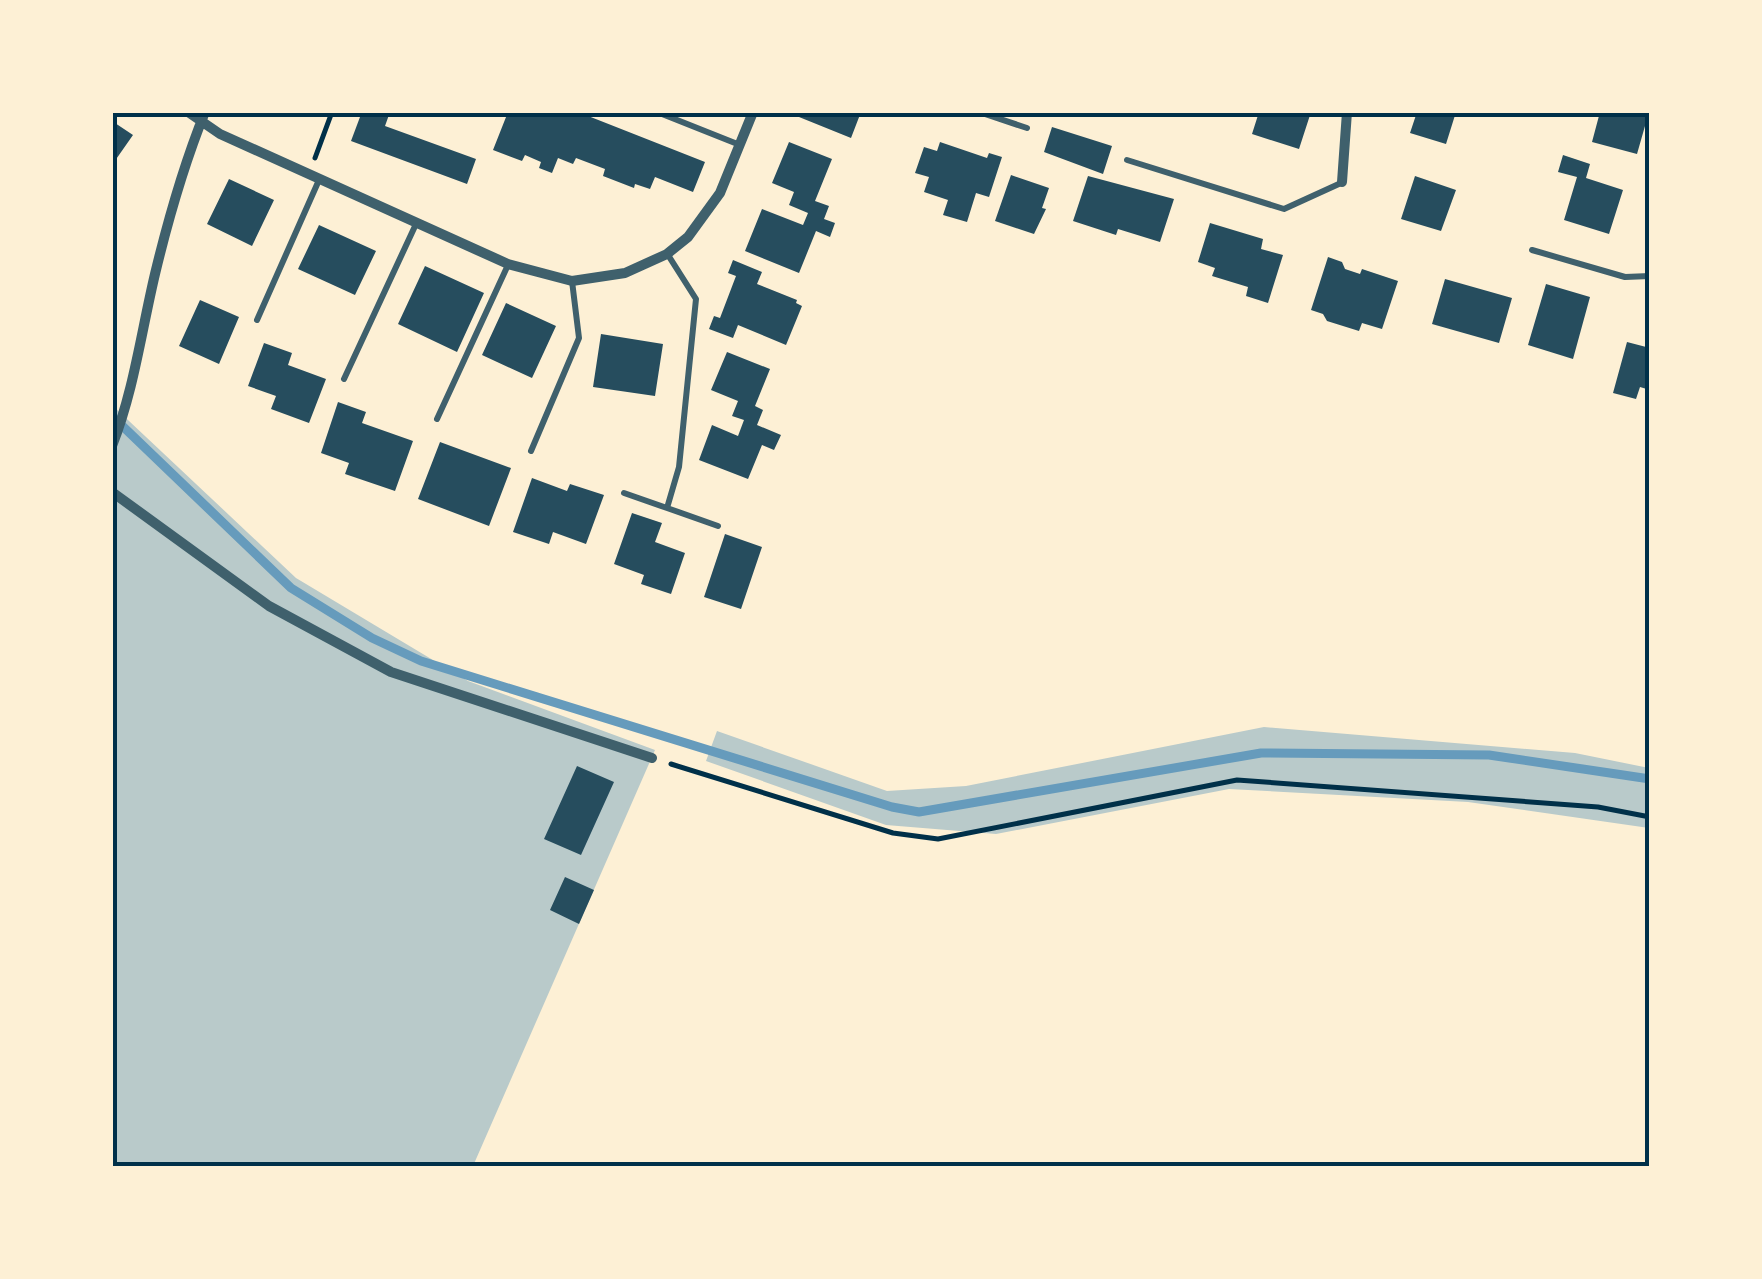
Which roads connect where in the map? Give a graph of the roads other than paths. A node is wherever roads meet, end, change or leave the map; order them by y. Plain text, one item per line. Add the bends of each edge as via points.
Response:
1 (188, 112) edge
2 (657, 112) edge
3 (753, 112) edge
4 (979, 112) edge
5 (1347, 112) edge
6 (203, 116) edge
7 (1027, 128) dead end
8 (740, 146) junction
9 (1127, 160) dead end
10 (314, 178) junction
11 (1342, 182) joint
12 (416, 222) junction
13 (1532, 250) dead end
14 (667, 254) junction
15 (508, 264) junction
16 (1650, 276) edge
17 (572, 281) junction
18 (257, 320) dead end
19 (344, 378) dead end
20 (437, 419) dead end
21 (113, 445) edge
22 (532, 451) dead end
23 (112, 492) edge
24 (624, 493) dead end
25 (667, 508) junction
26 (718, 526) dead end
27 (652, 758) road end

1 - 6 street
2 - 8 lane
3 - 8 street
4 - 7 lane
5 - 11 street
6 - 10 street via 220,134
6 - 21 street
8 - 14 street via 720,193
9 - 11 lane via 1284,209
10 - 12 street
10 - 18 lane
12 - 15 street
12 - 19 lane
13 - 16 lane via 1625,277
14 - 17 street via 626,273
14 - 25 lane via 696,299 679,467
15 - 17 street
15 - 20 lane
17 - 22 lane via 580,338
23 - 27 street via 269,606 390,672
24 - 25 lane
25 - 26 lane

